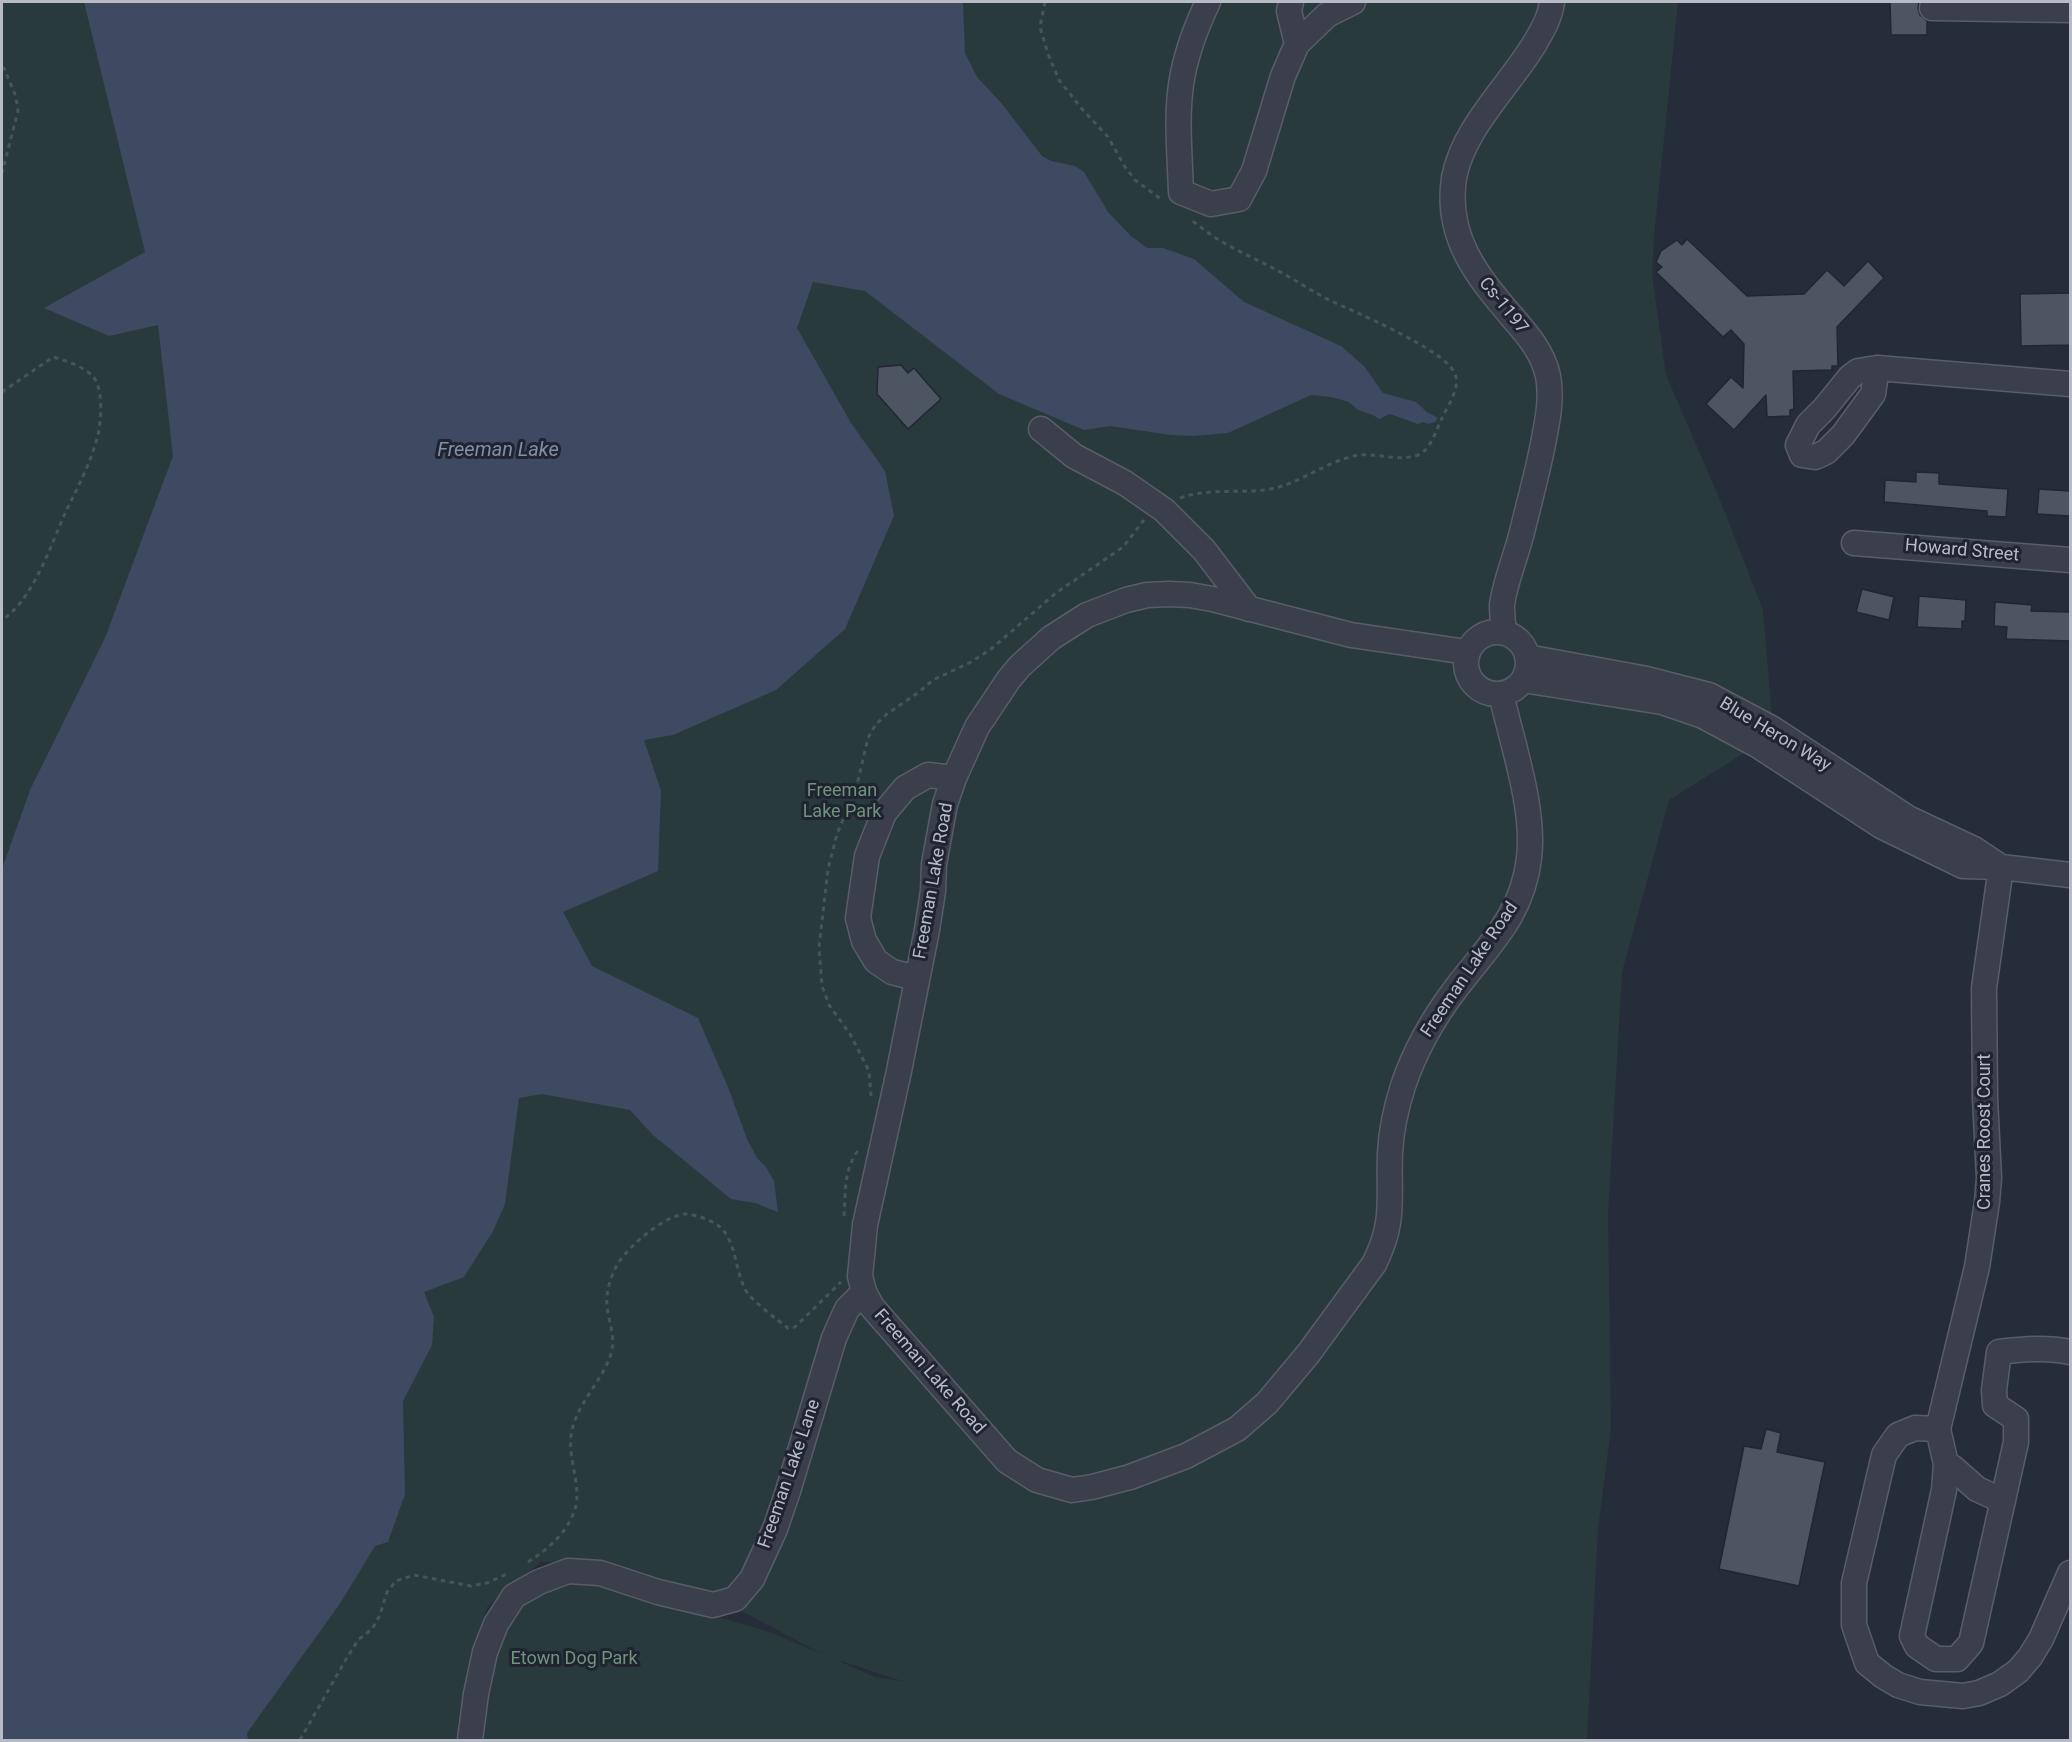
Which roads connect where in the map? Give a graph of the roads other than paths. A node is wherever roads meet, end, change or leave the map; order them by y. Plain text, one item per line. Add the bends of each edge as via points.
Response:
1 (1208, 2) edge
2 (1291, 2) edge
3 (1353, 2) edge
4 (1552, 2) edge
5 (1932, 8) dead end
6 (2070, 10) edge
7 (1297, 44) junction
8 (1877, 368) dead end
9 (2070, 384) edge
10 (1041, 429) dead end
11 (1854, 543) dead end
12 (2070, 560) edge
13 (1249, 609) junction
14 (1504, 633) junction
15 (1467, 652) junction
16 (1519, 677) junction
17 (954, 778) junction
18 (2001, 867) junction
19 (2070, 874) edge
20 (917, 978) junction
21 (864, 1292) junction
22 (2070, 1352) edge
23 (1938, 1429) junction
24 (1946, 1464) junction
25 (2003, 1501) junction
26 (2070, 1573) edge
27 (470, 1740) edge

1 - 7 street via 1197,25 1181,85 1181,192 1211,204 1239,199 1254,171
2 - 7 street via 1289,11
3 - 7 street via 1327,15
4 - 14 street, Cs-1197 via 1550,16 1521,66 1468,139 1452,197 1454,219 1470,263 1529,336 1548,375 1547,421 1502,605
5 - 6 street
8 - 9 street
10 - 13 street via 1074,456 1161,507 1204,550
11 - 12 street, Howard Street
13 - 15 street, Freeman Lake Road via 1351,635
13 - 17 street, Freeman Lake Road via 1190,595 1147,595 1106,607 1068,626 1035,651 1009,679 977,727
14 - 15 street via 1481,636
14 - 16 street via 1523,646
15 - 16 street via 1469,678 1476,687 1489,693
16 - 18 street, Blue Heron Way via 1662,702 1703,716 1757,745 1881,826 1963,866
16 - 21 street, Freeman Lake Road via 1503,702 1530,832 1530,857 1522,890 1509,920 1456,987 1431,1024 1411,1065 1392,1131 1391,1211 1382,1248 1308,1354 1267,1403 1237,1429 1186,1456 1130,1477 1072,1490 1037,1480 1006,1461 872,1307
17 - 20 street, Freeman Lake Road via 945,804
17 - 20 street via 928,775 904,788 884,813 867,856 858,918 864,941 876,961 892,972
18 - 19 street, Blue Heron Way
18 - 23 street, Cranes Roost Court via 1984,988 1987,1202 1977,1267
20 - 21 street, Freeman Lake Road via 865,1225 860,1276
21 - 27 street, Freeman Lake Lane via 847,1309 834,1338 775,1528 752,1579 735,1599 713,1605 589,1572 568,1571 539,1582 514,1596 496,1624 485,1652
22 - 25 street via 2000,1352 1995,1405 2016,1419 2016,1442
23 - 24 street
23 - 26 street via 1915,1428 1898,1435 1884,1455 1854,1582 1854,1626 1867,1663 1898,1685 1920,1692 1963,1696 2000,1684 2030,1657
24 - 25 street via 1977,1489
24 - 25 street via 1944,1490 1912,1636 1917,1646 1936,1659 1957,1659 1971,1643

